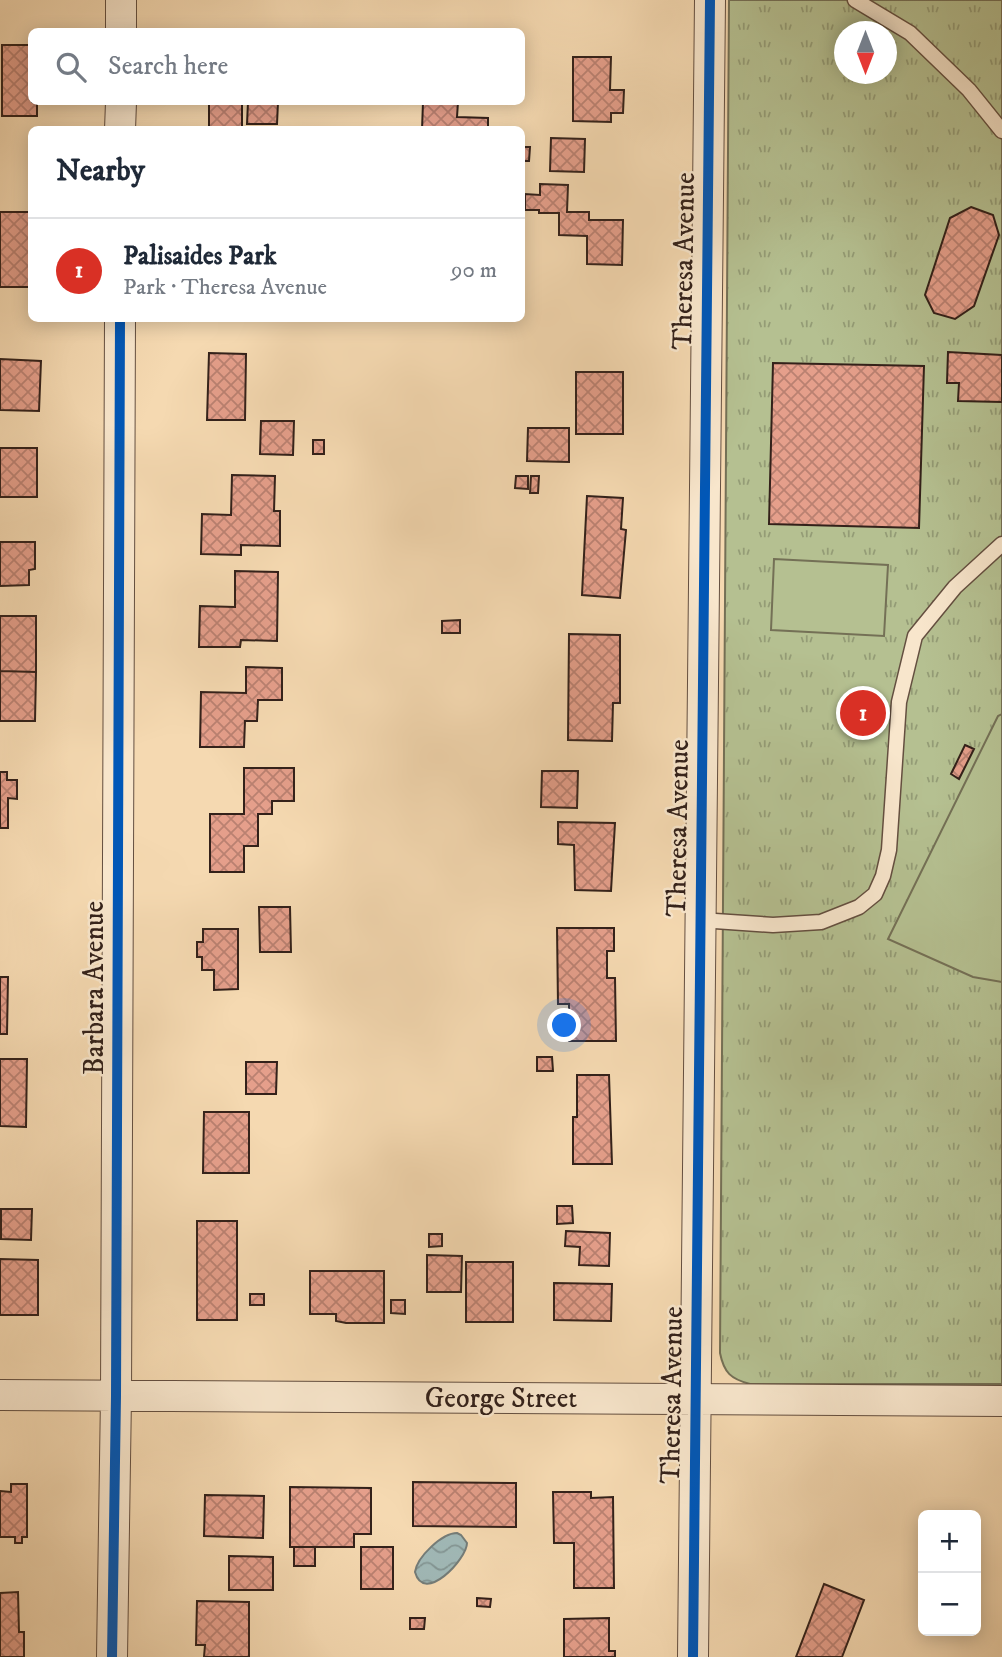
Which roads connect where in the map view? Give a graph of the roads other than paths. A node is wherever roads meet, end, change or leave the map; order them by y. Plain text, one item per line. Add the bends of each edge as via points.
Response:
1 (121, 0) edge
2 (710, 0) edge
3 (855, 0) edge
4 (121, 28) edge
5 (121, 105) edge
6 (121, 126) edge
7 (1002, 131) edge
8 (120, 322) edge
9 (1002, 544) edge
10 (700, 920) junction
11 (0, 1395) edge
12 (116, 1396) junction
13 (695, 1399) junction
14 (1002, 1401) edge
15 (111, 1657) edge
16 (692, 1657) edge

1 - 4 street
2 - 10 street, Theresa Avenue
3 - 7 lane via 909,33 968,90
5 - 6 street
8 - 12 street, Barbara Avenue
9 - 10 lane via 955,587 915,636 899,702 889,850 875,894 859,907 821,922 773,925
10 - 13 street, Theresa Avenue
11 - 12 street, George Street
12 - 13 street, George Street
12 - 15 street, Barbara Avenue
13 - 14 street, George Street
13 - 16 street, Theresa Avenue

